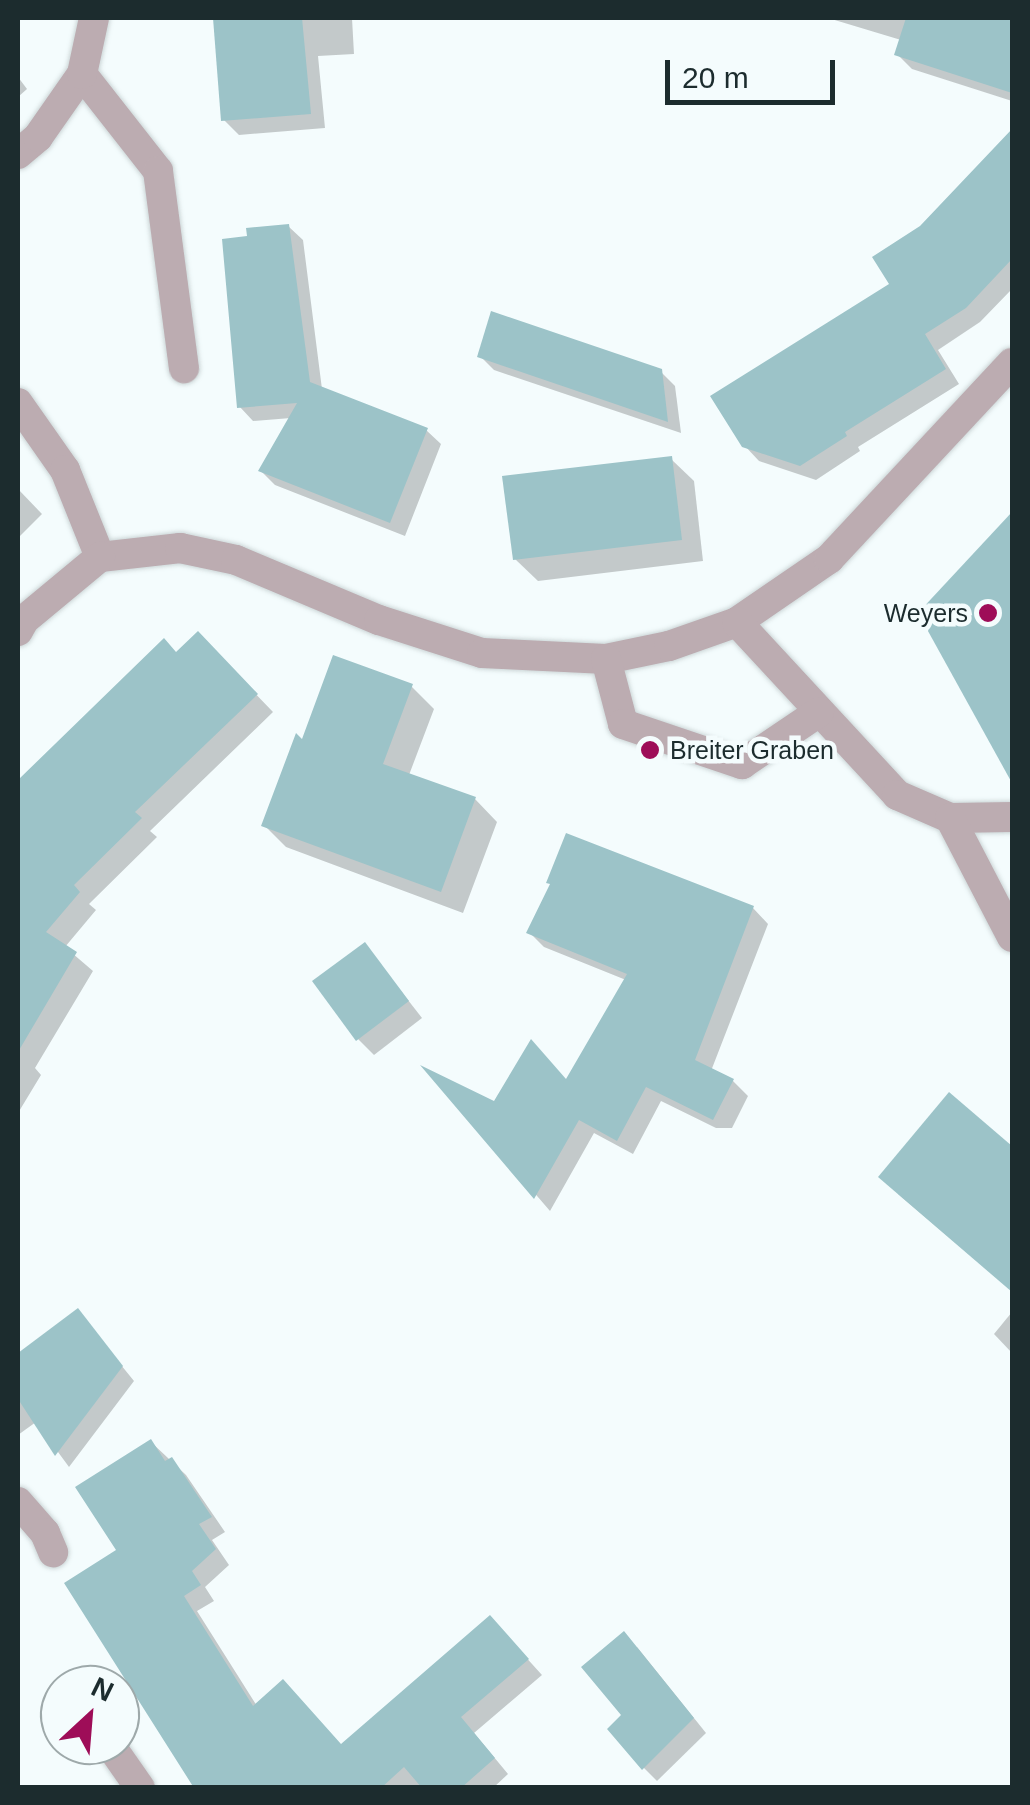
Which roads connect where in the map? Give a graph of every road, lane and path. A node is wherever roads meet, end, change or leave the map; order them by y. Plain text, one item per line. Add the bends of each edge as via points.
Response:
1 (94, 18) edge
2 (82, 74) junction
3 (18, 154) edge
4 (1012, 363) edge
5 (184, 368) dead end
6 (18, 403) edge
7 (100, 557) junction
8 (737, 622) junction
9 (18, 631) edge
10 (606, 659) junction
11 (819, 712) junction
12 (1012, 817) edge
13 (950, 818) junction
14 (1012, 937) edge
15 (18, 1502) edge
16 (53, 1552) dead end
17 (124, 1765) edge
18 (140, 1788) edge

1 - 2 street
2 - 3 street
2 - 5 street via 158,171
4 - 8 street via 829,559
6 - 7 street via 65,470
7 - 9 street
7 - 10 street via 180,548 236,560 379,620 482,653
8 - 10 street
8 - 11 street
10 - 11 street via 624,724 742,764
11 - 13 street via 897,794
12 - 13 street
13 - 14 street
15 - 16 street
17 - 18 street

